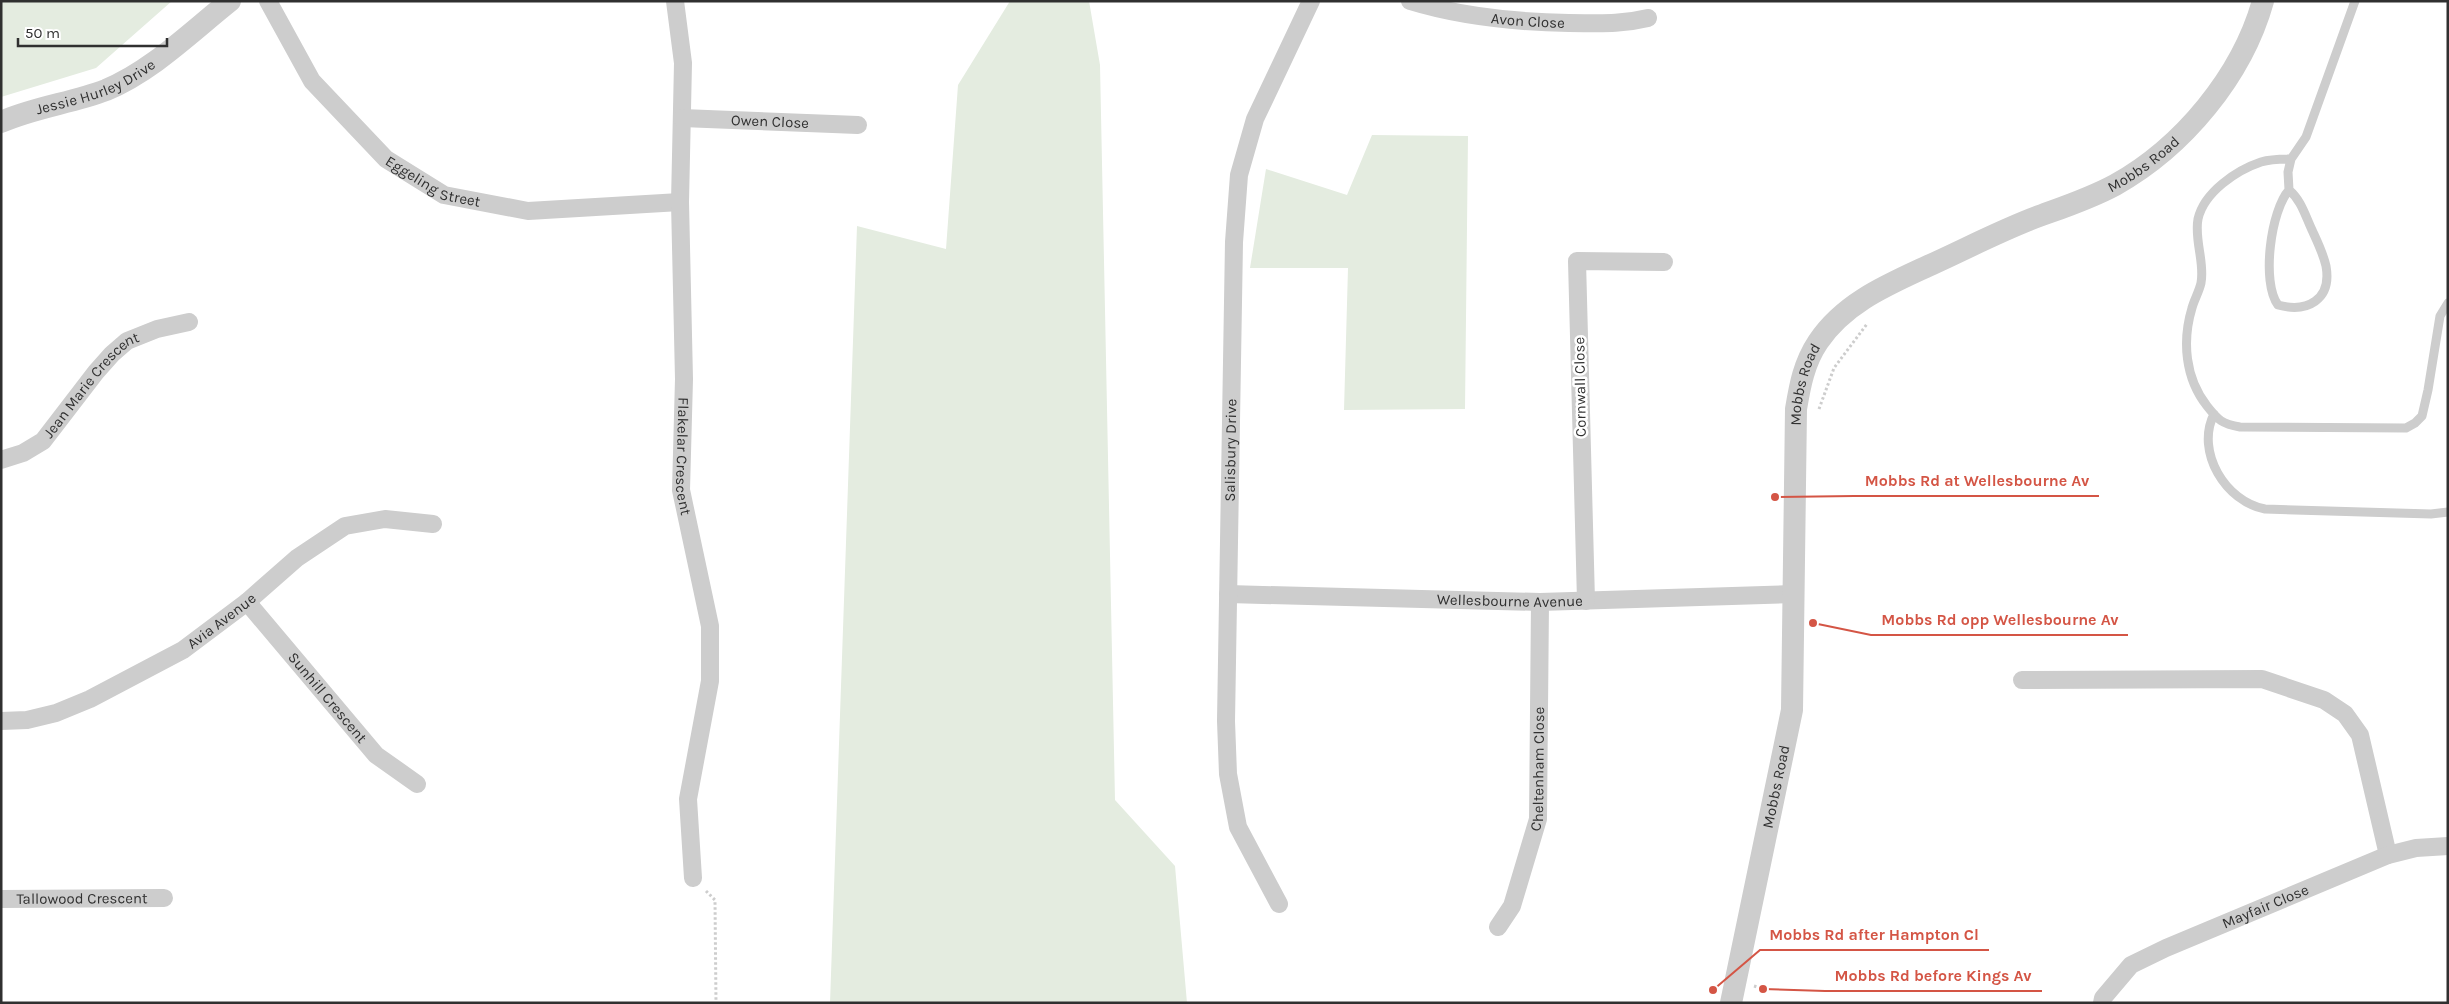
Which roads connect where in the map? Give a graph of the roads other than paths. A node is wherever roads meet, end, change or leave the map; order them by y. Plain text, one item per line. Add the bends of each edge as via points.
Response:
1 (230, 1) edge
2 (268, 1) edge
3 (675, 1) edge
4 (1311, 1) edge
5 (1410, 1) edge
6 (2262, 1) edge
7 (2355, 1) edge
8 (1648, 18) dead end
9 (682, 118) junction
10 (1, 122) edge
11 (858, 125) dead end
12 (2291, 159) junction
13 (2289, 190) junction
14 (680, 202) junction
15 (1664, 262) dead end
16 (2448, 303) edge
17 (188, 322) dead end
18 (2214, 414) junction
19 (1, 460) edge
20 (2448, 512) edge
21 (433, 524) dead end
22 (1228, 594) junction
23 (1794, 594) junction
24 (1586, 601) junction
25 (247, 602) junction
26 (1540, 602) junction
27 (2022, 680) dead end
28 (1, 721) edge
29 (416, 784) dead end
30 (2448, 846) edge
31 (2388, 855) junction
32 (693, 878) road end
33 (164, 898) dead end
34 (1, 899) edge
35 (1279, 904) dead end
36 (1498, 927) dead end
37 (1731, 1003) edge
38 (2102, 1003) edge

1 - 10 street, Jessie Hurley Drive via 123,82 90,96 33,110
2 - 14 street, Eggeling Street via 312,81 386,159 444,195 528,211
3 - 9 street, Flakelar Crescent via 683,62
4 - 22 street, Salisbury Drive via 1255,119 1239,174 1234,242
5 - 8 street, Avon Close via 1477,18 1622,24
6 - 23 street, Mobbs Road via 2244,51 2224,84 2179,136 2146,165 2114,186 2080,202 2041,215 1885,286 1855,303 1834,322 1807,361 1796,409
7 - 12 lane via 2306,137
9 - 11 street, Owen Close
9 - 14 street, Flakelar Crescent
12 - 13 lane
12 - 18 lane via 2261,162 2223,184 2203,206 2198,219 2201,283 2191,309 2187,356 2193,383
13 - 13 lane via 2281,199 2268,260 2273,298 2278,305 2291,309 2314,303 2321,297 2326,278 2322,254 2298,197
14 - 32 street, Flakelar Crescent via 684,379 681,490 710,626 710,681 688,799
15 - 24 street, Cornwall Close via 1577,261
16 - 18 lane via 2440,316 2422,416 2406,428 2240,427 2225,425
17 - 19 street, Jean Marie Crescent via 157,328 127,341 96,372 43,441 23,453
18 - 20 lane via 2208,435 2218,474 2226,487 2251,506 2265,509
21 - 25 street, Avia Avenue via 385,519 345,526 297,558
22 - 26 street, Wellesbourne Avenue
22 - 35 street, Salisbury Drive via 1228,774 1238,828
23 - 24 street, Wellesbourne Avenue
23 - 37 street, Mobbs Road via 1793,691 1789,730
24 - 26 street, Wellesbourne Avenue
25 - 28 street, Avia Avenue via 183,650 90,699 56,713 27,720
25 - 29 street, Sunhill Crescent via 376,755
26 - 36 street, Cheltenham Close via 1538,819 1512,906
27 - 31 street via 2262,678 2324,700 2346,714 2360,735
30 - 31 street, Mayfair Close via 2416,848
31 - 38 street, Mayfair Close via 2131,965
33 - 34 street, Tallowood Crescent

